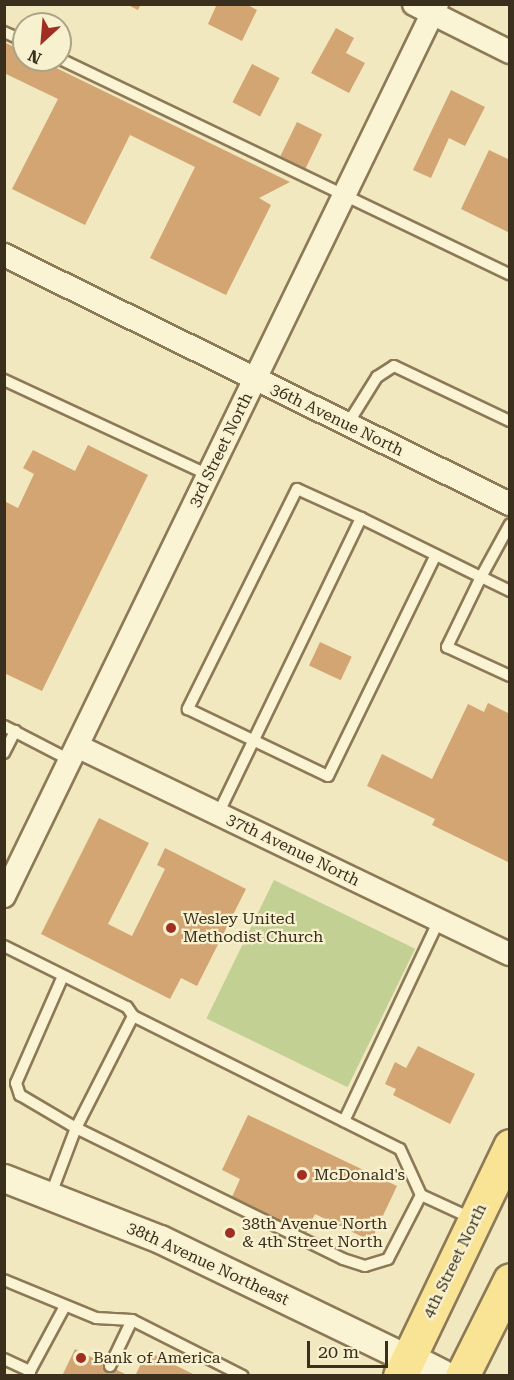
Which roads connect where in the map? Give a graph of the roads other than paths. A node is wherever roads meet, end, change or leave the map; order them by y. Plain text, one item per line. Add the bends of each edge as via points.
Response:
1 (428, 8) edge
2 (510, 52) edge
3 (72, 64) edge
4 (345, 194) junction
5 (4, 255) edge
6 (510, 275) edge
7 (4, 380) edge
8 (255, 380) junction
9 (510, 421) edge
10 (347, 425) junction
11 (209, 475) junction
12 (510, 504) edge
13 (361, 518) junction
14 (510, 524) edge
15 (436, 555) junction
16 (481, 577) junction
17 (510, 591) edge
18 (510, 676) edge
19 (10, 728) edge
20 (254, 739) junction
21 (4, 753) edge
22 (74, 753) junction
23 (218, 814) junction
24 (4, 896) edge
25 (439, 920) junction
26 (4, 946) edge
27 (510, 954) edge
28 (63, 976) junction
29 (134, 1016) junction
30 (344, 1121) junction
31 (76, 1128) junction
32 (510, 1146) edge
33 (4, 1178) edge
34 (51, 1194) junction
35 (421, 1195) junction
36 (474, 1220) junction
37 (4, 1280) edge
38 (510, 1280) edge
39 (65, 1306) junction
40 (132, 1320) junction
41 (4, 1359) edge
42 (110, 1366) dead end
43 (404, 1367) edge
44 (30, 1373) edge
45 (243, 1376) edge
46 (441, 1376) edge
47 (462, 1376) edge

1 - 2 street
1 - 4 street, 3rd Street North
3 - 4 lane
4 - 6 lane
4 - 8 street, 3rd Street North
5 - 8 street, 36th Avenue North
7 - 11 lane
8 - 10 street, 36th Avenue North
8 - 11 street, 3rd Street North
9 - 10 lane via 394,366 377,377
10 - 12 street, 36th Avenue North
11 - 22 street, 3rd Street North
13 - 15 lane
13 - 20 lane
13 - 20 lane via 297,489 188,709
14 - 16 lane
15 - 16 lane
15 - 20 lane via 328,776
16 - 17 lane
16 - 18 lane via 447,647
19 - 21 lane
19 - 22 lane
20 - 23 lane
22 - 23 street, 37th Avenue North
22 - 24 street, 3rd Street North
23 - 25 street, 37th Avenue North
25 - 27 street, 37th Avenue North
25 - 30 lane
26 - 28 lane
28 - 29 lane via 127,1007
28 - 31 lane via 16,1083 20,1095
29 - 30 lane
29 - 31 lane
30 - 35 lane via 400,1149
31 - 34 lane
31 - 35 lane via 343,1259 365,1266 388,1259
32 - 36 main road, 4th Street North
33 - 34 street, 38th Avenue Northeast
34 - 43 street, 38th Avenue Northeast via 160,1239
35 - 36 lane
36 - 43 main road, 4th Street North
37 - 39 lane
38 - 47 main road
39 - 40 lane via 96,1318
39 - 44 lane
40 - 42 lane
40 - 45 lane
41 - 44 lane
43 - 46 main road

